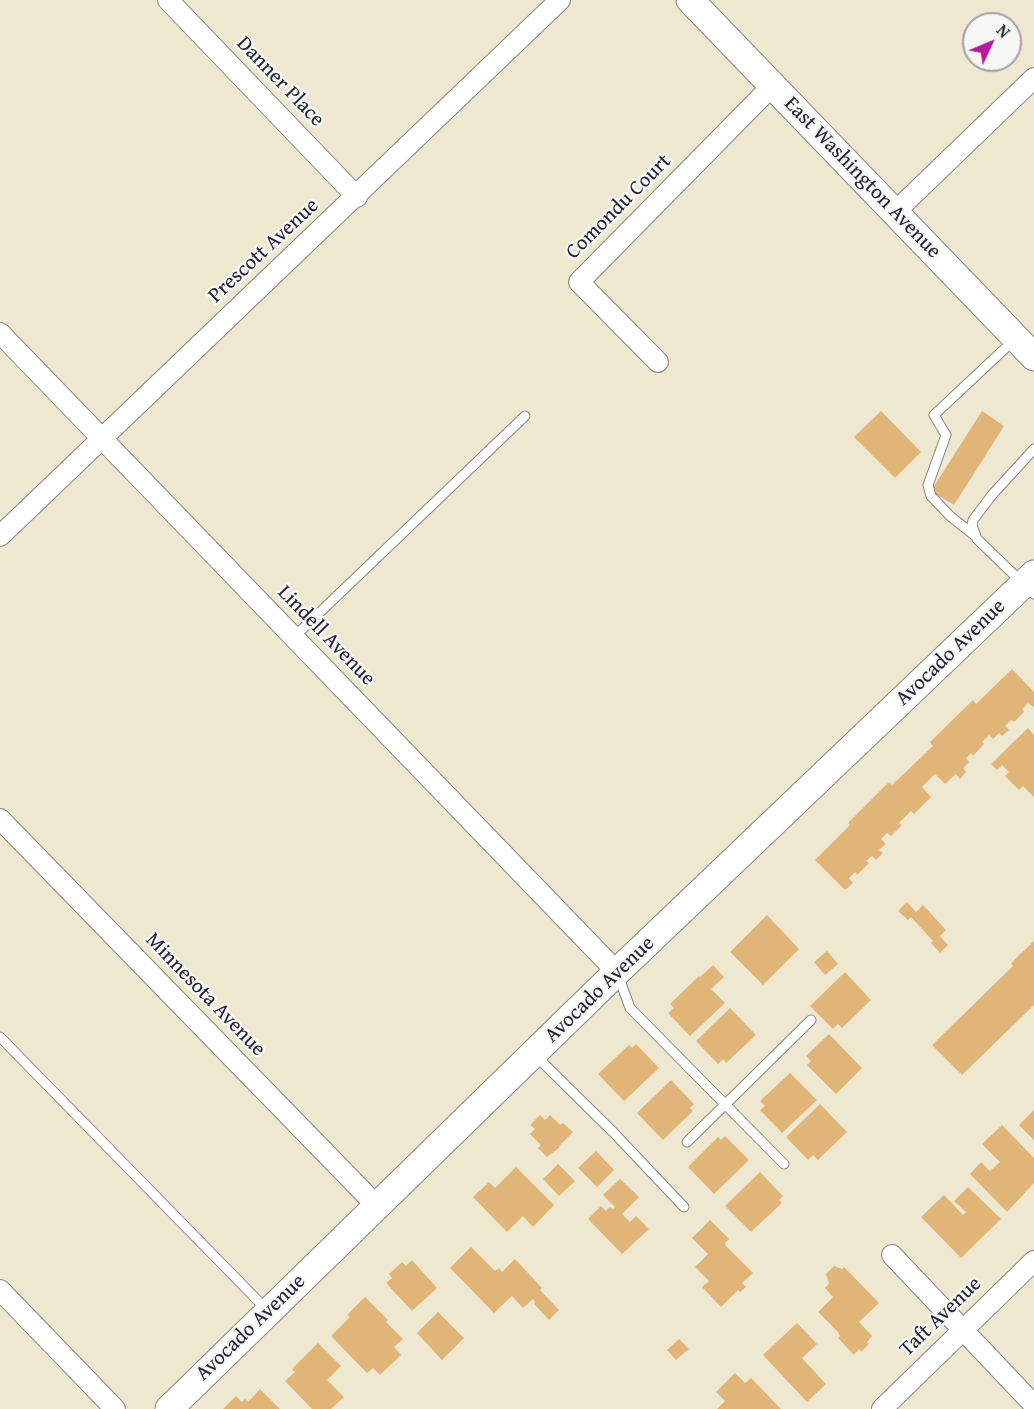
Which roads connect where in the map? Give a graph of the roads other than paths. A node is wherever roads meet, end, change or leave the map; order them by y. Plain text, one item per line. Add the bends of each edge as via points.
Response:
1 (168, 0) edge
2 (560, 0) edge
3 (690, 0) edge
4 (1034, 78) edge
5 (773, 85) junction
6 (357, 196) junction
7 (895, 212) junction
8 (0, 333) edge
9 (1025, 347) edge
10 (658, 362) dead end
11 (525, 416) dead end
12 (102, 439) junction
13 (1034, 449) edge
14 (974, 535) junction
15 (0, 536) edge
16 (1031, 584) edge
17 (294, 638) junction
18 (0, 819) edge
19 (617, 972) junction
20 (811, 1020) dead end
21 (0, 1037) edge
22 (533, 1054) junction
23 (725, 1105) junction
24 (687, 1142) dead end
25 (784, 1164) dead end
26 (376, 1205) junction
27 (684, 1207) dead end
28 (892, 1255) dead end
29 (1034, 1261) edge
30 (0, 1290) edge
31 (268, 1311) junction
32 (962, 1330) junction
33 (1034, 1405) edge
34 (115, 1409) edge
35 (169, 1409) edge
36 (882, 1409) edge

1 - 6 street, Danner Place
2 - 6 street, Prescott Avenue
3 - 5 main road, East Washington Avenue
4 - 7 street
5 - 7 main road, East Washington Avenue
5 - 10 street, Comondu Court via 579,282
6 - 12 street, Prescott Avenue
7 - 9 main road, East Washington Avenue
8 - 12 street, Lindell Avenue
9 - 14 lane via 934,415 945,435 928,485 931,496
11 - 17 lane
12 - 15 street, Prescott Avenue
12 - 17 street, Lindell Avenue
13 - 14 lane via 973,520
14 - 16 lane
16 - 19 main road, Avocado Avenue
17 - 19 street, Lindell Avenue
18 - 26 street, Minnesota Avenue
19 - 22 main road, Avocado Avenue
19 - 23 lane via 630,1008
20 - 23 lane
21 - 31 lane
22 - 26 main road, Avocado Avenue
22 - 27 lane
23 - 24 lane
23 - 25 lane
26 - 31 main road, Avocado Avenue
28 - 32 street
29 - 32 street, Taft Avenue
30 - 34 street
31 - 35 main road, Avocado Avenue
32 - 33 street
32 - 36 street, Taft Avenue

